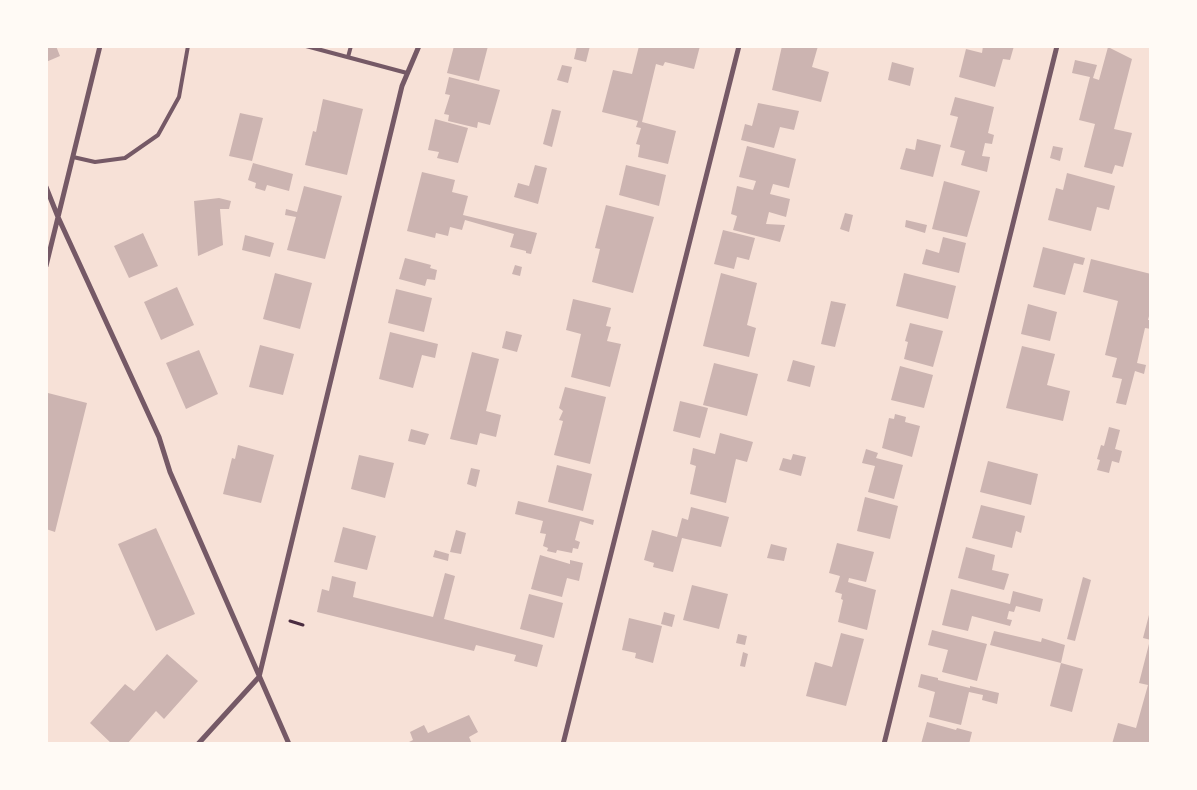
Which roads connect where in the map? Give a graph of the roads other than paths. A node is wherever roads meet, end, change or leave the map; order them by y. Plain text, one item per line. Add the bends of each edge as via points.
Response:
1 (100, 46) edge
2 (188, 46) edge
3 (306, 46) edge
4 (351, 46) edge
5 (419, 46) edge
6 (739, 46) edge
7 (1057, 46) edge
8 (348, 57) junction
9 (407, 73) junction
10 (73, 157) junction
11 (46, 186) edge
12 (58, 217) junction
13 (46, 266) edge
14 (259, 677) junction
15 (198, 744) edge
16 (289, 744) edge
17 (563, 744) edge
18 (884, 744) edge

1 - 10 street
2 - 10 lane via 179,97 158,135 125,158 96,162
3 - 8 lane
4 - 8 lane
5 - 9 street
6 - 17 street
7 - 18 street
8 - 9 lane
9 - 14 street
10 - 12 street
11 - 12 street
12 - 13 street
12 - 14 street via 159,437 170,472
14 - 15 street
14 - 16 street

